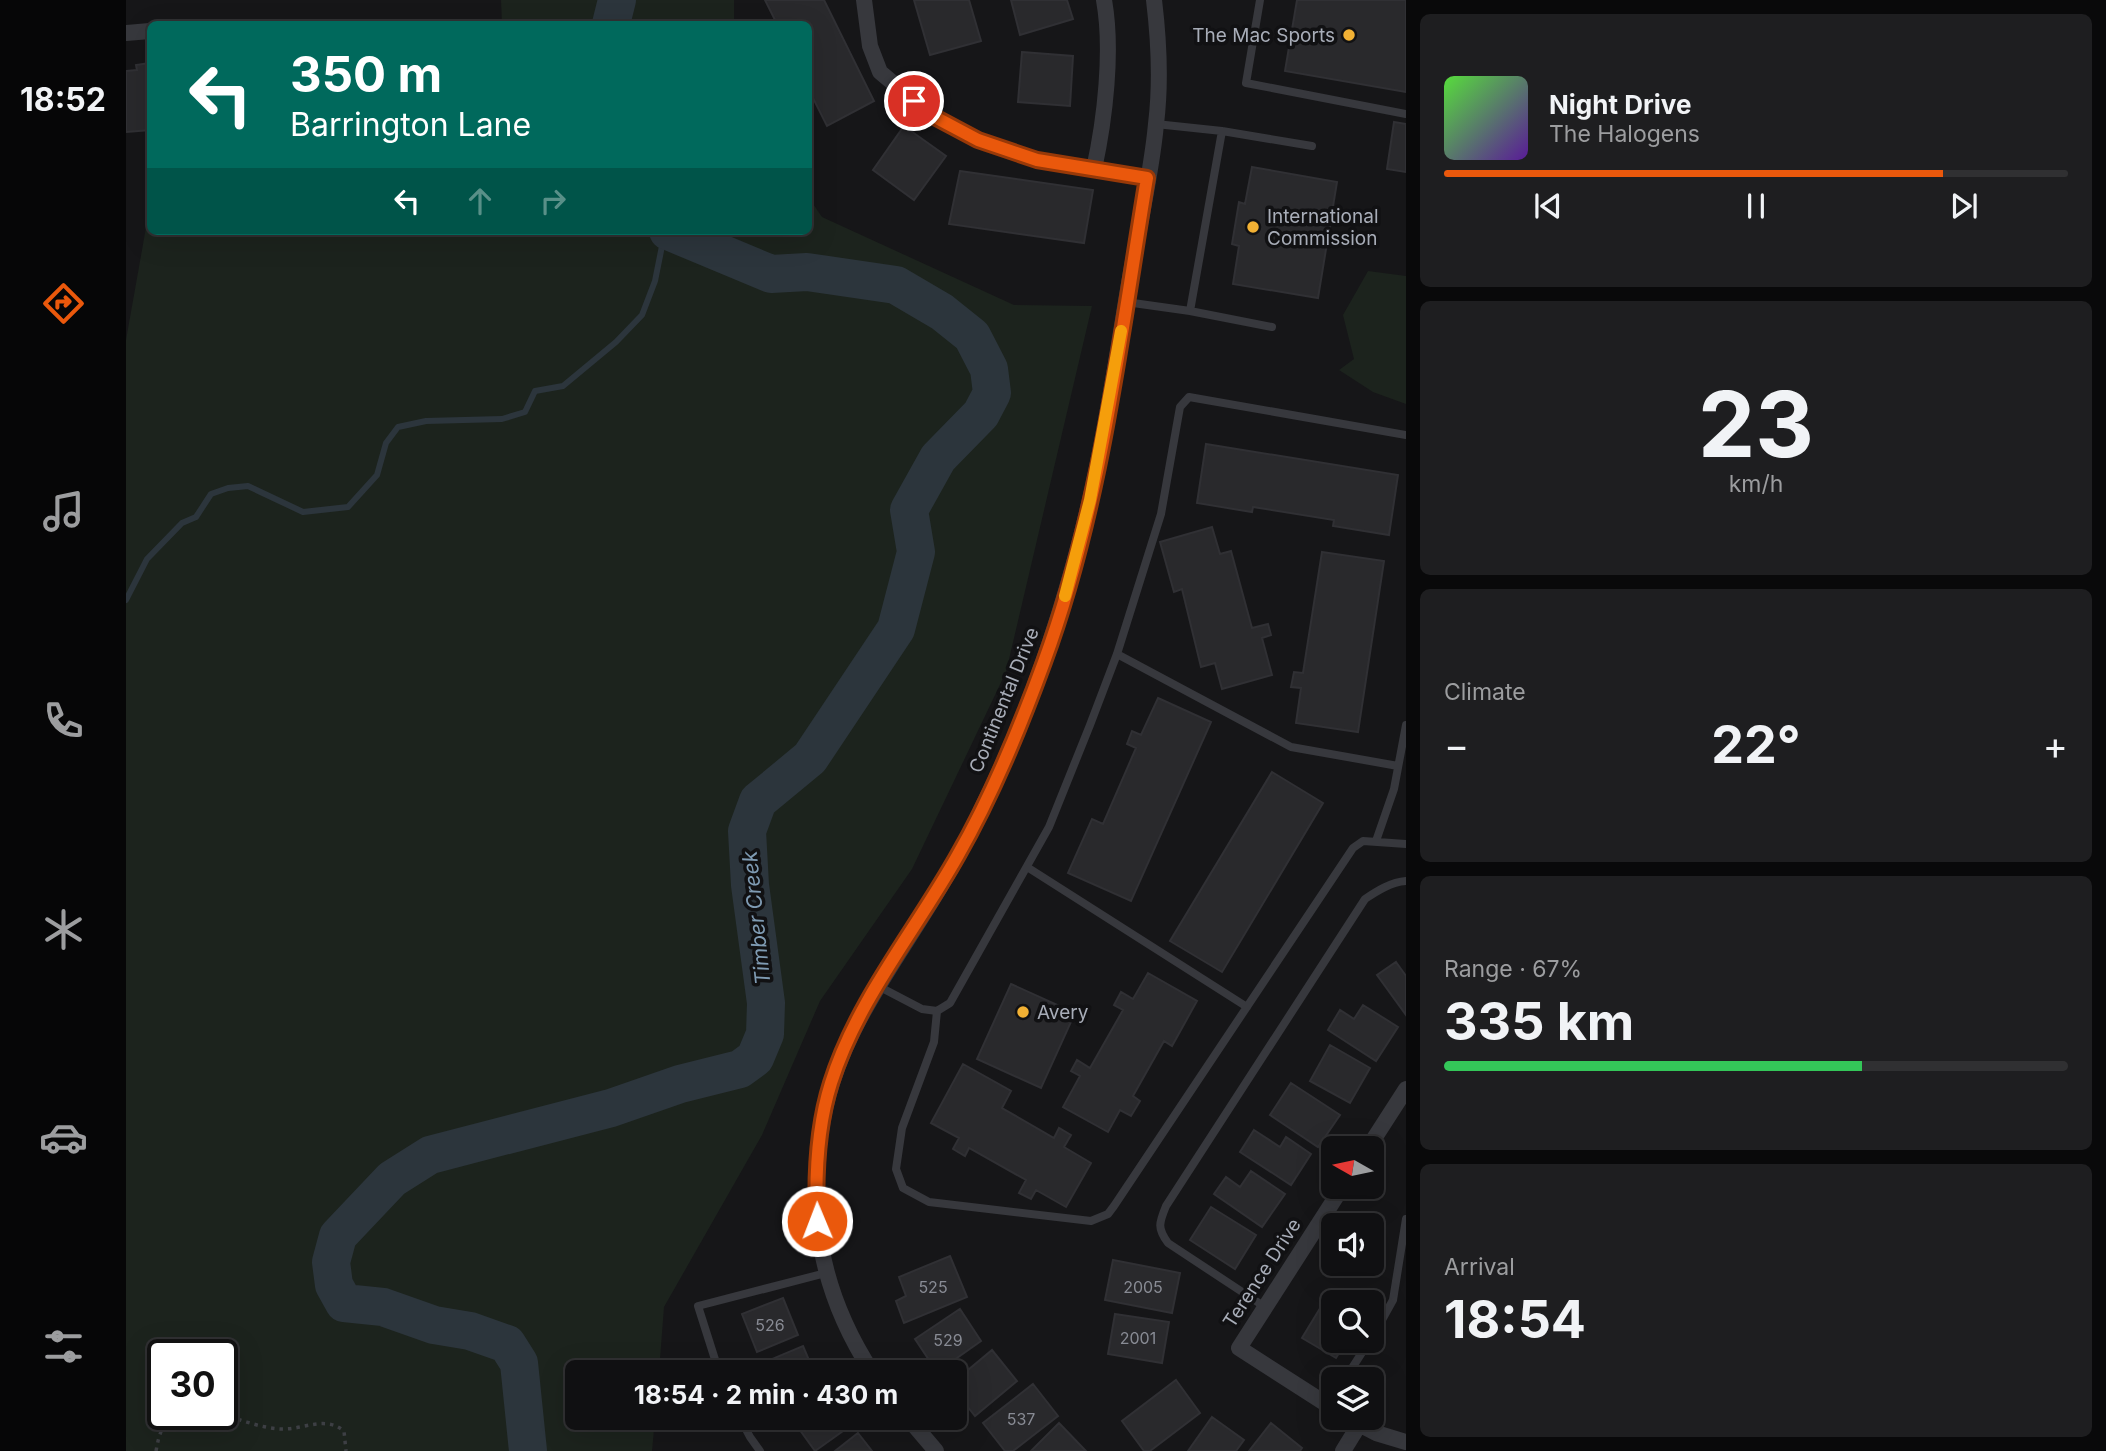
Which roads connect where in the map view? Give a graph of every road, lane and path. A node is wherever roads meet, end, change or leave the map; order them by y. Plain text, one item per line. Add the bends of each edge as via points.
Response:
1 (864, 0) edge
2 (1104, 0) edge
3 (1154, 0) edge
4 (1260, 0) edge
5 (147, 31) edge
6 (126, 33) edge
7 (1406, 114) edge
8 (1156, 124) junction
9 (1222, 131) junction
10 (1312, 146) dead end
11 (1094, 169) junction
12 (1147, 178) junction
13 (1126, 302) junction
14 (1190, 311) junction
15 (1272, 327) dead end
16 (1406, 435) edge
17 (1117, 654) junction
18 (1406, 725) edge
19 (1398, 766) junction
20 (1376, 841) junction
21 (1406, 845) edge
22 (1027, 867) junction
23 (1406, 881) edge
24 (878, 986) junction
25 (1247, 1007) junction
26 (937, 1011) junction
27 (1406, 1089) edge
28 (1376, 1136) edge
29 (1335, 1199) edge
30 (1406, 1219) edge
31 (826, 1273) junction
32 (1265, 1307) junction
33 (1384, 1316) edge
34 (715, 1360) edge
35 (865, 1360) edge
36 (1321, 1397) edge
37 (238, 1419) edge
38 (162, 1430) edge
39 (746, 1430) edge
40 (918, 1430) edge
41 (1350, 1430) edge
42 (1370, 1430) edge
43 (1406, 1442) edge
44 (156, 1451) edge
45 (346, 1451) edge
46 (760, 1451) edge
47 (936, 1451) edge
48 (1343, 1451) edge

1 - 11 street via 870,46 880,72 931,115 978,140 1037,160
2 - 11 street via 1109,25 1103,121
3 - 8 street, Continental Drive
4 - 7 lane via 1246,83
5 - 6 street
8 - 9 lane
8 - 12 street, Continental Drive
9 - 10 lane
9 - 14 lane
11 - 12 street
12 - 13 street, Continental Drive
13 - 14 lane
13 - 24 street, Continental Drive via 1090,500 1045,660 1005,760 965,842
14 - 15 lane
16 - 17 lane via 1189,397 1180,407 1161,514
17 - 19 lane via 1291,747
17 - 22 lane via 1049,827
18 - 19 lane
19 - 20 lane
20 - 21 lane
20 - 25 lane via 1363,841 1353,848
22 - 25 lane
22 - 26 lane via 950,1003
23 - 32 lane via 1365,900 1166,1206 1160,1222 1168,1243
24 - 26 lane via 922,1009
24 - 31 street, Continental Drive via 838,1062 824,1113 816,1199
25 - 26 lane via 1108,1214 1091,1221 929,1202 903,1188 896,1169 902,1128 934,1042
27 - 28 street
29 - 32 street, Terence Drive
30 - 33 lane via 1393,1300
31 - 34 lane via 698,1306
31 - 35 street, Continental Drive via 843,1320
32 - 36 street, Terence Drive via 1239,1348
37 - 45 path via 282,1429 332,1424 344,1431
38 - 44 path
39 - 46 lane
40 - 47 street
41 - 48 street
42 - 43 street

